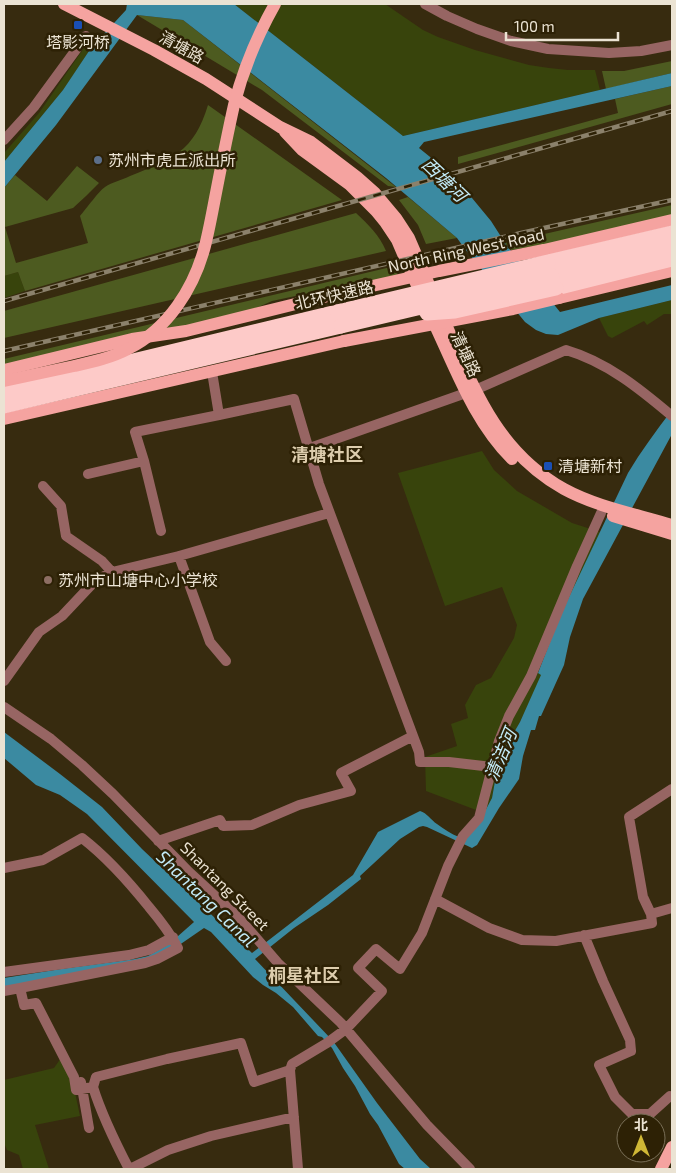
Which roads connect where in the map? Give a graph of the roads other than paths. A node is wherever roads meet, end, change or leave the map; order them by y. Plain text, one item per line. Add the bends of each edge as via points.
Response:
1 (64, 4) edge
2 (275, 4) edge
3 (425, 4) edge
4 (86, 36) dead end
5 (672, 45) edge
6 (4, 140) edge
7 (672, 220) edge
8 (672, 233) edge
9 (672, 247) edge
10 (672, 259) edge
11 (672, 271) edge
12 (552, 275) junction
13 (339, 319) junction
14 (4, 370) edge
15 (212, 372) junction
16 (4, 381) edge
17 (471, 391) junction
18 (4, 392) edge
19 (4, 406) edge
20 (668, 412) edge
21 (219, 414) junction
22 (4, 420) edge
23 (307, 449) junction
24 (144, 461) junction
25 (88, 474) dead end
26 (43, 486) dead end
27 (605, 511) junction
28 (329, 513) junction
29 (648, 523) junction
30 (672, 524) edge
31 (161, 531) dead end
32 (672, 536) edge
33 (179, 556) junction
34 (112, 572) junction
35 (226, 661) dead end
36 (4, 681) edge
37 (4, 707) edge
38 (413, 736) junction
39 (492, 768) junction
40 (672, 789) edge
41 (158, 841) junction
42 (4, 868) edge
43 (435, 899) junction
44 (672, 908) edge
45 (651, 914) junction
46 (584, 935) junction
47 (175, 941) junction
48 (4, 972) edge
49 (22, 989) junction
50 (4, 990) edge
51 (346, 1028) junction
52 (290, 1070) junction
53 (93, 1087) junction
54 (672, 1097) edge
55 (294, 1117) junction
56 (89, 1128) dead end
57 (672, 1147) edge
58 (129, 1169) edge
59 (298, 1169) edge
60 (470, 1169) edge
61 (661, 1169) edge

1 - 17 main road, 清塘路 via 206,79 280,127 302,150 350,185 376,211 397,240
2 - 16 main road, bridge via 246,65 231,119 205,246 177,307 151,335 122,352
3 - 5 street via 477,29 548,49 609,53
4 - 6 street via 34,107
7 - 12 main road, North Ring West Road
8 - 12 highway, 北环快速路
9 - 12 highway, 北环快速路
10 - 12 highway via 595,278
11 - 12 main road, North Ring West Road
12 - 13 highway, 北环快速路, bridge
12 - 13 highway, 北环快速路, bridge via 455,311
12 - 14 main road, North Ring West Road, bridge via 439,272
12 - 15 main road, North Ring West Road, bridge via 504,310 344,341
13 - 18 highway, 北环快速路
13 - 19 highway, 北环快速路
15 - 21 street
15 - 22 main road, North Ring West Road
17 - 20 street via 566,350 622,377
17 - 23 street
17 - 27 main road, 清塘路 via 480,418 493,438 520,467 580,505
21 - 23 street via 294,400
21 - 24 street via 135,432
23 - 28 street
24 - 25 street
24 - 31 street
26 - 34 street via 61,506 66,536
27 - 29 main road, 清塘路
27 - 39 street via 499,741
28 - 33 street
28 - 38 street
29 - 30 main road, 清塘路
29 - 32 main road
33 - 34 street
33 - 35 street via 210,642
34 - 36 street via 95,580 62,616 38,632
37 - 41 street, Shantang Street via 82,765
38 - 39 street via 420,762
38 - 41 street via 341,774 351,790 299,805 252,824 224,826 220,820
39 - 43 street via 479,818 461,840
40 - 45 street via 629,817 643,898
41 - 51 street, Shantang Street via 238,917
42 - 47 street via 43,860 82,838 126,878
43 - 46 street via 489,928 522,940 556,941
43 - 51 street via 422,933 400,969 376,948 358,968 382,990
44 - 45 street
45 - 46 street via 652,923
46 - 54 street via 630,1040 631,1051 599,1065 615,1097 632,1114 650,1114
47 - 48 street via 129,955
47 - 49 street via 178,948 145,963
49 - 50 street
49 - 53 street via 24,1005 36,1003 74,1077 76,1090
49 - 56 street via 28,1007 44,1004 79,1075
51 - 52 street via 292,1064
51 - 60 street, Shantang Street
52 - 53 street via 254,1082 241,1043 96,1077
52 - 55 street
53 - 58 street via 112,1137
55 - 58 street via 212,1136 168,1150
55 - 59 street
57 - 61 main road

